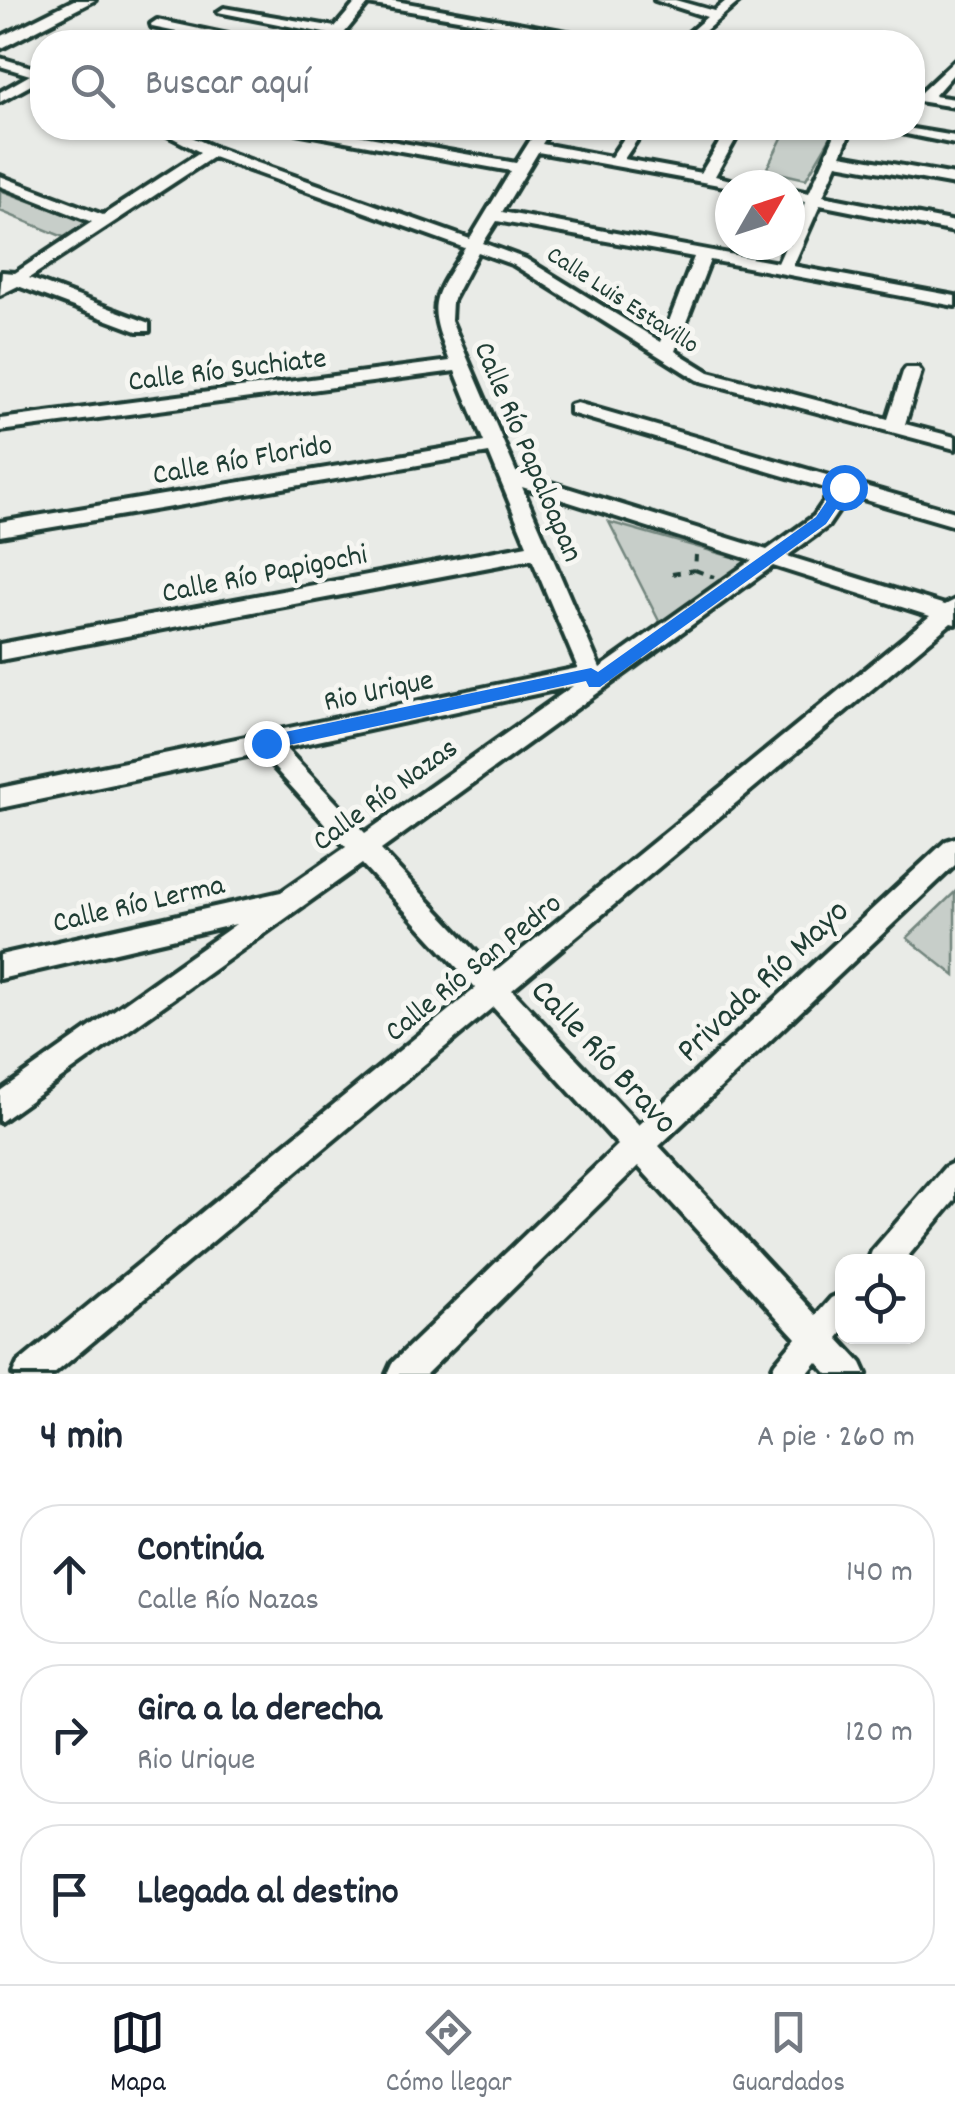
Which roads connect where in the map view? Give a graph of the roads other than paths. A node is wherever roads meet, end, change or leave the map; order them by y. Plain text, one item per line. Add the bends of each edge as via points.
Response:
1 (60, 0) edge
2 (87, 0) edge
3 (367, 0) edge
4 (661, 0) edge
5 (735, 0) edge
6 (224, 12) dead end
7 (716, 16) junction
8 (157, 24) dead end
9 (0, 30) edge
10 (185, 30) edge
11 (303, 30) edge
12 (340, 30) edge
13 (535, 30) edge
14 (699, 30) edge
15 (0, 44) edge
16 (7, 64) edge
17 (955, 64) edge
18 (0, 74) edge
19 (30, 81) edge
20 (925, 91) edge
21 (0, 98) edge
22 (925, 98) edge
23 (955, 103) edge
24 (925, 135) edge
25 (187, 140) edge
26 (363, 140) edge
27 (537, 140) edge
28 (630, 140) edge
29 (728, 140) edge
30 (839, 140) edge
31 (955, 140) edge
32 (533, 147) junction
33 (210, 151) junction
34 (831, 158) junction
35 (615, 161) junction
36 (520, 168) junction
37 (706, 178) junction
38 (715, 180) edge
39 (955, 180) edge
40 (0, 181) edge
41 (805, 197) edge
42 (813, 199) junction
43 (492, 215) junction
44 (104, 222) junction
45 (955, 227) edge
46 (474, 246) junction
47 (704, 254) junction
48 (784, 269) junction
49 (8, 276) edge
50 (0, 290) edge
51 (955, 302) edge
52 (143, 327) dead end
53 (666, 355) junction
54 (461, 365) junction
55 (912, 372) dead end
56 (576, 409) dead end
57 (0, 425) edge
58 (895, 427) junction
59 (955, 443) edge
60 (495, 446) junction
61 (508, 476) junction
62 (844, 487) junction
63 (955, 519) edge
64 (0, 529) edge
65 (539, 550) junction
66 (770, 558) junction
67 (952, 612) edge
68 (0, 652) edge
69 (593, 678) junction
70 (266, 743) junction
71 (0, 798) edge
72 (364, 848) junction
73 (955, 849) edge
74 (290, 901) junction
75 (0, 967) edge
76 (494, 988) junction
77 (0, 1108) edge
78 (638, 1145) junction
79 (955, 1176) edge
80 (890, 1254) edge
81 (835, 1317) edge
82 (818, 1338) junction
83 (29, 1374) edge
84 (403, 1374) edge
85 (786, 1374) edge
86 (850, 1374) edge

1 - 9 main road
2 - 15 main road
3 - 12 street
3 - 13 street
4 - 7 street
5 - 7 street
6 - 11 street
7 - 14 street
8 - 10 street
16 - 18 street
17 - 20 street
19 - 21 street
22 - 23 street
24 - 31 street
25 - 33 street, Calle Luis Estavillo
26 - 36 street
27 - 32 street, Calle Río Papaloapan
28 - 35 street
29 - 37 street
30 - 34 street
32 - 35 street
32 - 36 street, Calle Río Papaloapan
33 - 44 street
33 - 46 street, Calle Luis Estavillo
34 - 39 street
34 - 42 street
35 - 37 street
36 - 43 street, Calle Río Papaloapan
37 - 38 street
40 - 44 street
41 - 42 street
42 - 45 street
42 - 48 street
43 - 46 street, Calle Río Papaloapan
43 - 47 street
44 - 49 street
46 - 53 street, Calle Luis Estavillo via 553,280
46 - 54 street, Calle Río Papaloapan via 441,310
47 - 48 street
47 - 53 street
48 - 51 street
49 - 50 street
49 - 52 street
53 - 58 street, Calle Luis Estavillo via 703,376
54 - 57 street, Calle Río Suchiate
54 - 60 street, Calle Río Papaloapan
55 - 58 street
56 - 62 street
58 - 59 street, Calle Luis Estavillo
60 - 61 street, Calle Río Papaloapan
60 - 64 street, Calle Río Florido
61 - 65 street, Calle Río Papaloapan
61 - 66 street
62 - 63 street
62 - 66 street, Calle Río Nazas via 821,521
65 - 68 street, Calle Río Papigochi
65 - 69 street, Calle Río Papaloapan
66 - 67 street
66 - 69 street, Calle Río Nazas
67 - 76 street, Calle Río San Pedro
69 - 70 street, Rio Urique
69 - 72 street, Calle Río Nazas
70 - 71 street, Rio Urique
70 - 72 street, Calle Río Bravo
72 - 74 street, Calle Río Nazas
72 - 76 street, Calle Río Bravo
73 - 78 street, Privada Río Mayo
74 - 75 street, Calle Río Lerma
74 - 77 street, Calle Río Nazas
76 - 78 street, Calle Río Bravo
76 - 83 street, Calle Río San Pedro
78 - 82 street, Calle Río Bravo
78 - 84 street, Privada Río Mayo
79 - 80 street
81 - 82 street
82 - 85 street
82 - 86 street, Calle Río Bravo

